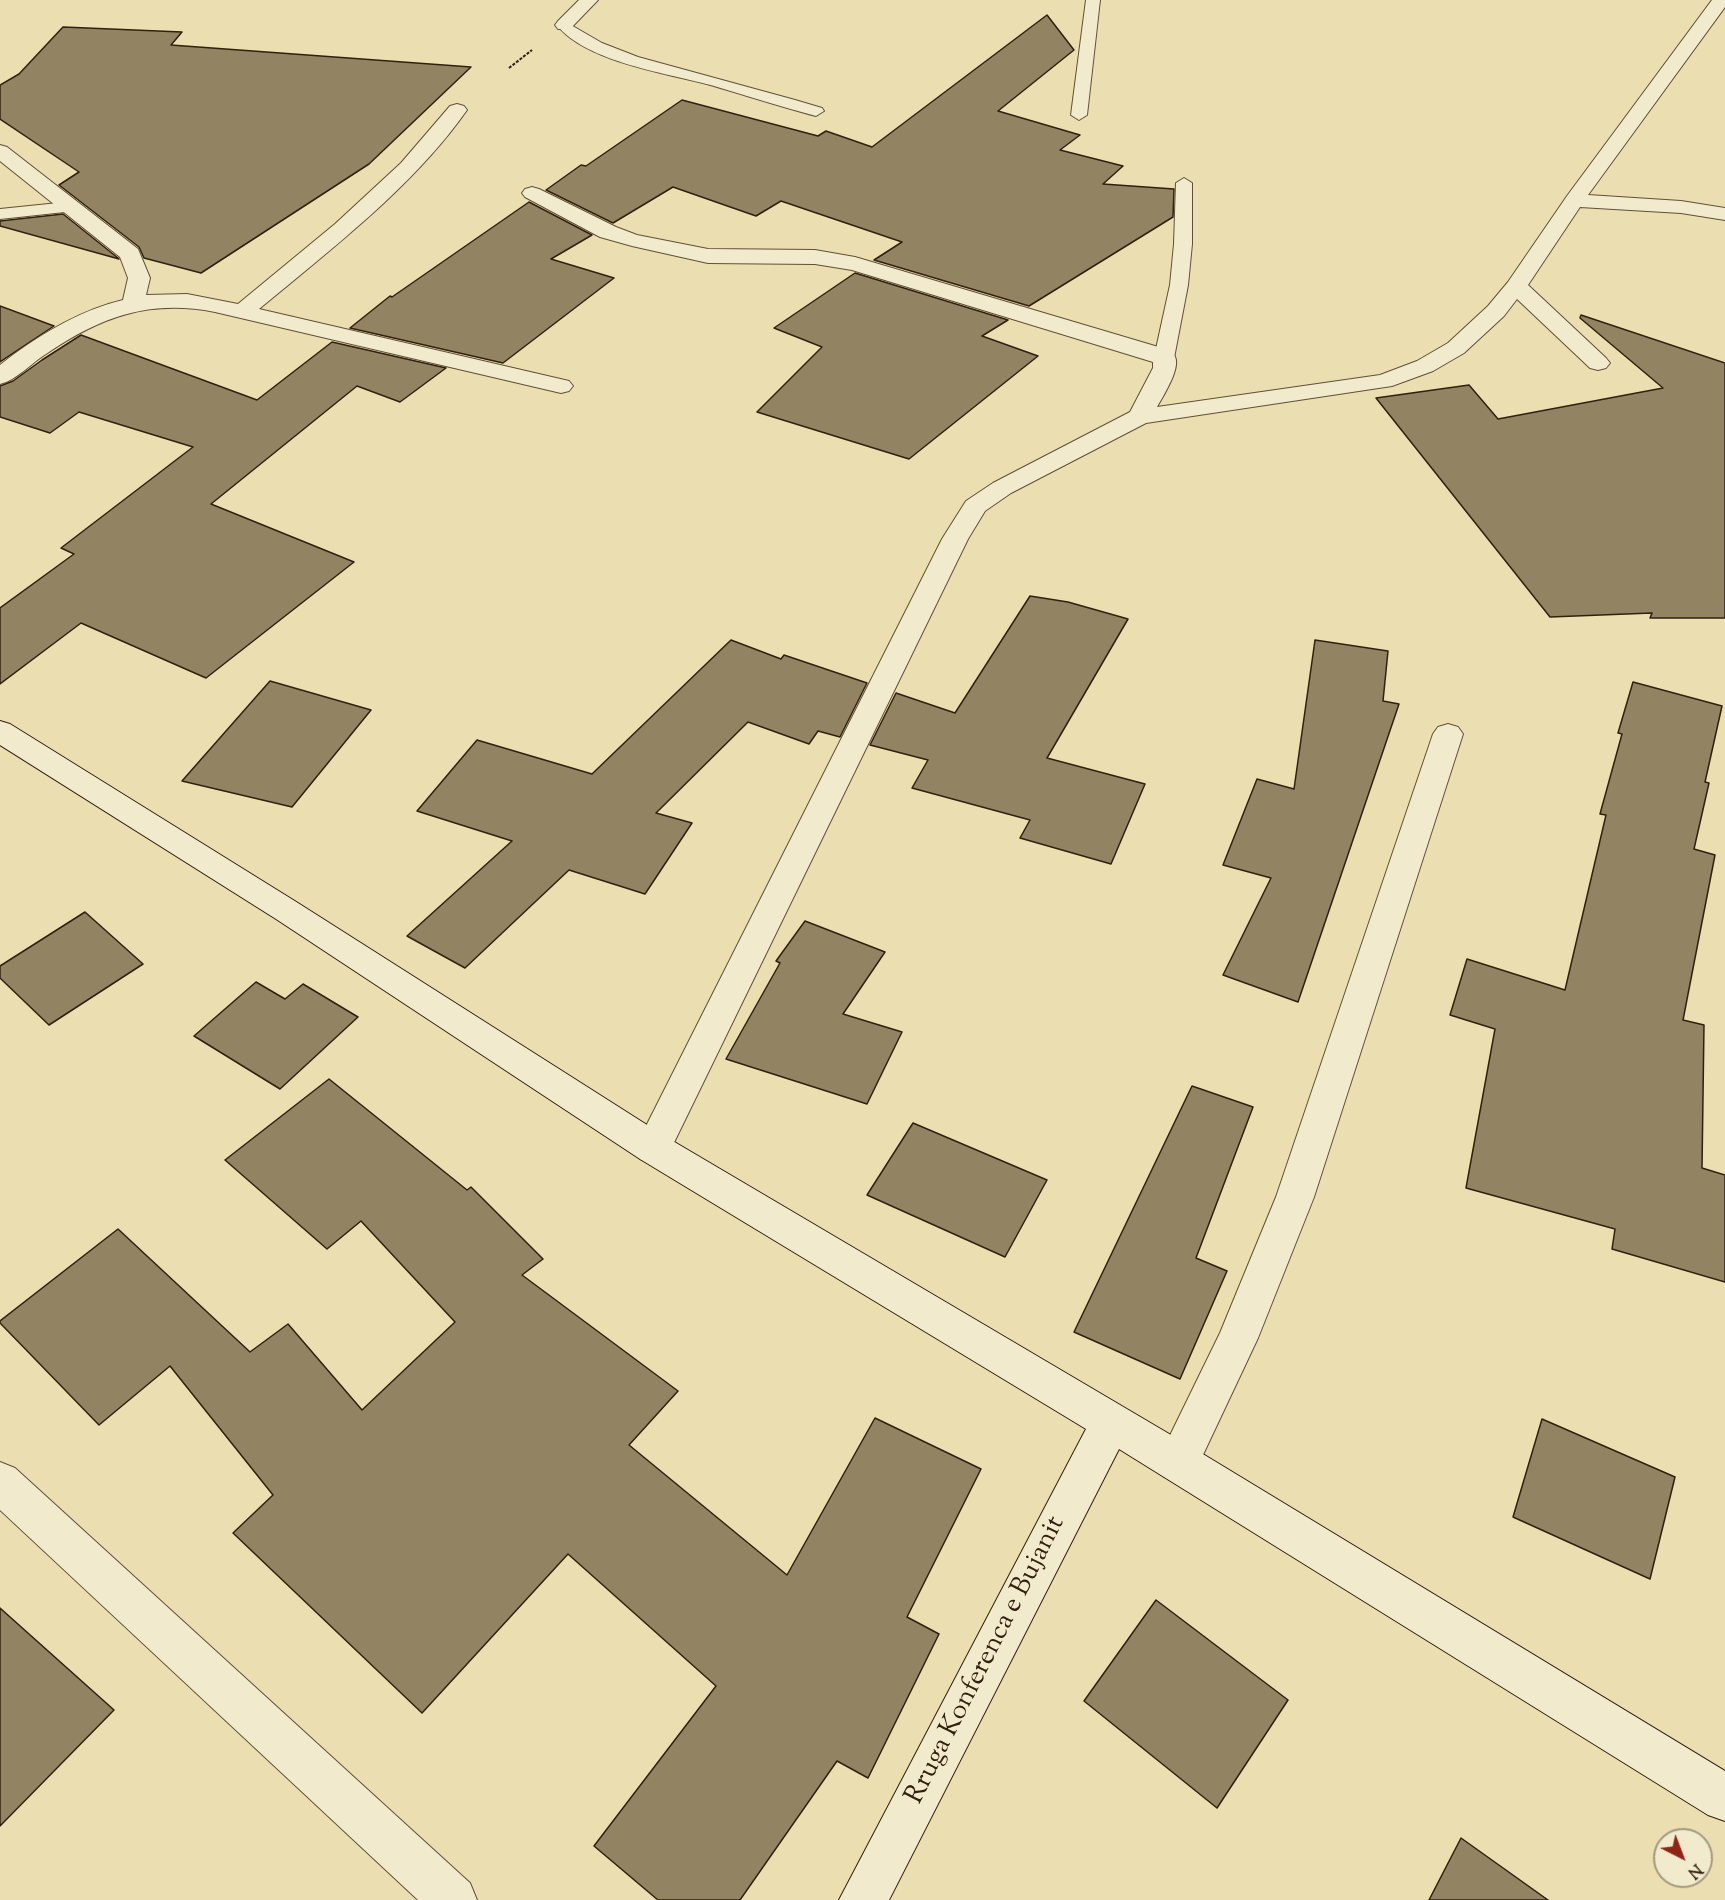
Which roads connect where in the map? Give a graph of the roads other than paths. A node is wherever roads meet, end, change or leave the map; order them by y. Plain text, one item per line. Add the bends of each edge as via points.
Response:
1 (589, 0) edge
2 (1093, 0) edge
3 (1721, 3) edge
4 (564, 25) joint
5 (458, 110) dead end
6 (816, 111) dead end
7 (1079, 115) dead end
8 (0, 151) edge
9 (1184, 183) dead end
10 (532, 193) dead end
11 (1574, 200) junction
12 (68, 207) junction
13 (0, 214) edge
14 (1725, 214) edge
15 (1516, 286) junction
16 (133, 303) junction
17 (242, 312) junction
18 (1164, 358) junction
19 (1598, 363) dead end
20 (0, 377) edge
21 (561, 386) dead end
22 (1140, 417) junction
23 (0, 731) edge
24 (1448, 734) dead end
25 (653, 1148) junction
26 (1111, 1423) junction
27 (1178, 1462) junction
28 (0, 1482) edge
29 (1725, 1798) edge
30 (453, 1900) edge
31 (863, 1900) edge

1 - 4 street
2 - 7 lane
3 - 11 street
4 - 6 lane via 593,46
5 - 17 street via 408,167 344,229
8 - 12 street
9 - 18 lane via 1184,244
10 - 18 street via 632,240 708,256 815,257 855,264
11 - 14 street
11 - 15 street
12 - 13 lane
12 - 16 street via 130,254 139,278
15 - 19 street
15 - 22 street via 1496,311 1456,348 1425,366 1384,381
16 - 17 street via 199,302
16 - 20 street via 53,337
17 - 21 street
18 - 22 street via 1165,368
22 - 25 street via 1002,488 975,506 955,539
23 - 25 street
24 - 27 street via 1295,1197 1238,1338
25 - 26 street
26 - 27 street
26 - 31 street, Rruga Konferenca e Bujanit
27 - 29 street
28 - 30 street

